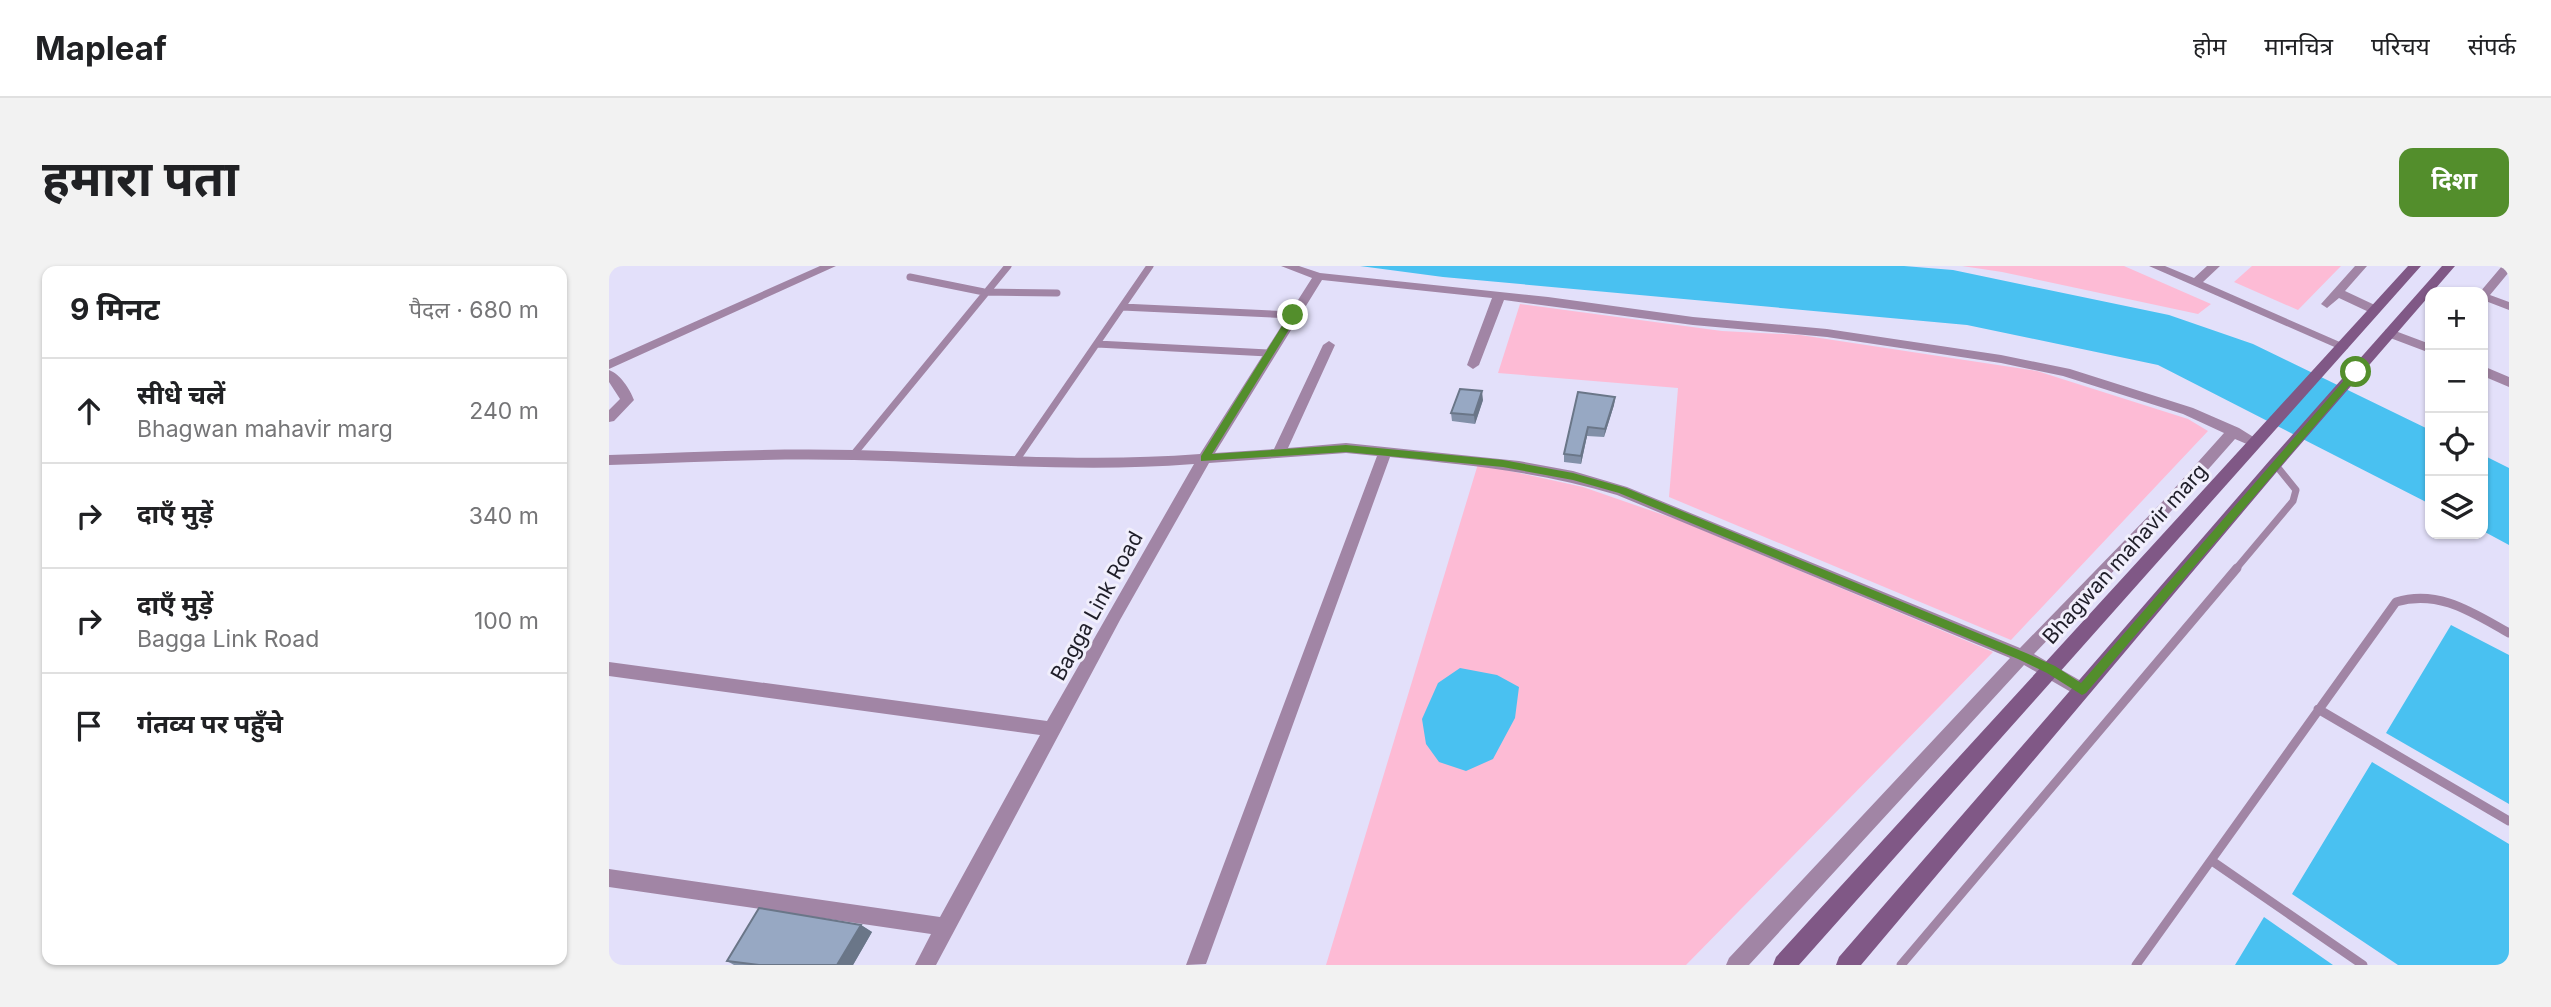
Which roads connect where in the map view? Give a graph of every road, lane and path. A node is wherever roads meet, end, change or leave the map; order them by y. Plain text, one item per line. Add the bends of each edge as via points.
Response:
1 (830, 266) edge
2 (1008, 266) edge
3 (1150, 266) edge
4 (1287, 266) edge
5 (2155, 266) edge
6 (2214, 266) edge
7 (2361, 266) edge
8 (2415, 266) edge
9 (2449, 266) edge
10 (2182, 269) edge
11 (2505, 274) edge
12 (910, 276) dead end
13 (1319, 276) junction
14 (2199, 279) junction
15 (2488, 291) edge
16 (984, 292) junction
17 (2337, 292) junction
18 (1057, 293) dead end
19 (1499, 296) junction
20 (2488, 298) edge
21 (2327, 304) dead end
22 (2509, 306) edge
23 (1122, 307) junction
24 (2375, 310) junction
25 (1293, 315) junction
26 (2390, 333) junction
27 (2346, 342) junction
28 (1097, 344) junction
29 (1329, 345) dead end
30 (2425, 347) edge
31 (1268, 352) junction
32 (609, 365) edge
33 (1473, 365) dead end
34 (2488, 373) edge
35 (609, 374) edge
36 (2509, 382) edge
37 (609, 418) edge
38 (2234, 430) junction
39 (2261, 438) junction
40 (1385, 452) junction
41 (1278, 454) junction
42 (853, 455) junction
43 (1205, 458) junction
44 (609, 460) edge
45 (1015, 462) junction
46 (2275, 464) junction
47 (2509, 633) edge
48 (2022, 656) junction
49 (609, 669) edge
50 (2051, 670) junction
51 (2082, 690) junction
52 (2318, 709) junction
53 (1052, 729) junction
54 (2509, 821) edge
55 (2212, 861) junction
56 (609, 878) edge
57 (946, 927) junction
58 (1196, 964) edge
59 (925, 965) edge
60 (1736, 965) edge
61 (1784, 965) edge
62 (1847, 965) edge
63 (1902, 965) edge
64 (2136, 965) edge
65 (2364, 965) edge

1 - 32 street
2 - 16 lane
3 - 23 lane
4 - 13 street
5 - 10 street
6 - 14 street
7 - 17 street
8 - 24 main road, Bhagwan mahavir marg
9 - 26 main road
10 - 14 street
11 - 15 street
12 - 16 lane
13 - 19 street
13 - 25 street, Bagga Link Road
14 - 27 street
16 - 18 lane
16 - 42 lane
17 - 21 street
17 - 24 street
19 - 33 street
19 - 38 street via 1828,333 2001,359 2065,372
20 - 22 street
23 - 25 lane
23 - 28 lane
24 - 27 main road, Bhagwan mahavir marg
25 - 31 street, Bagga Link Road
26 - 30 street
26 - 46 main road
27 - 39 main road, Bhagwan mahavir marg
28 - 31 lane
28 - 45 lane
29 - 41 street
31 - 43 street, Bagga Link Road
34 - 36 street
35 - 37 street via 627,400
38 - 39 street
38 - 48 street
39 - 50 main road, Bhagwan mahavir marg
40 - 41 street via 1333,449
40 - 48 street via 1518,466 1622,491
40 - 58 street
41 - 43 street
42 - 44 street
42 - 45 street
43 - 45 street via 1134,464
43 - 53 street, Bagga Link Road
46 - 51 main road
46 - 63 lane via 2296,490 2293,501
47 - 52 lane via 2432,596 2409,596 2396,602
48 - 50 street
48 - 60 street
49 - 53 street
50 - 51 street
50 - 61 main road, Bhagwan mahavir marg
51 - 62 main road
52 - 54 lane
52 - 55 lane
53 - 57 street, Bagga Link Road
55 - 64 lane
55 - 65 lane
56 - 57 street
57 - 59 street, Bagga Link Road

